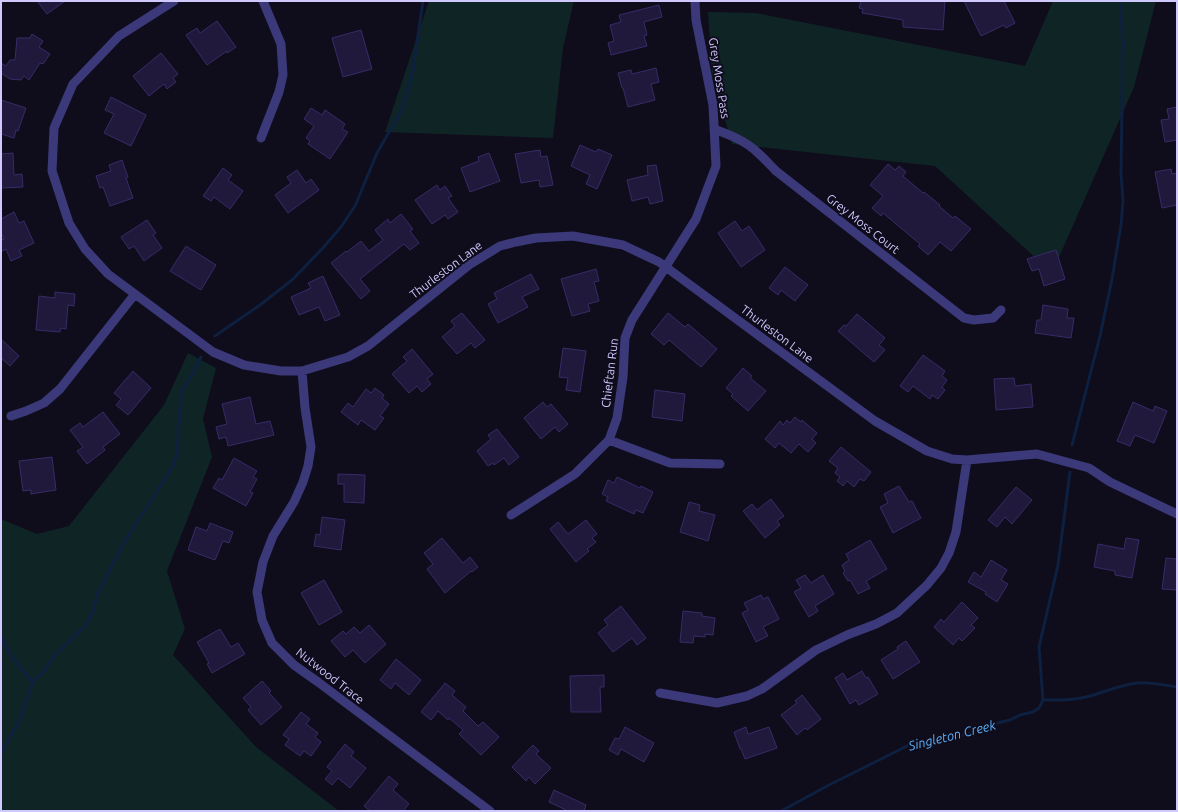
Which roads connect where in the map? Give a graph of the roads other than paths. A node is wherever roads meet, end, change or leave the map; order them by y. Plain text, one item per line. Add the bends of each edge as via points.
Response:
1 (174, 1) edge
2 (263, 1) edge
3 (695, 1) edge
4 (714, 129) junction
5 (261, 138) dead end
6 (667, 267) junction
7 (135, 294) junction
8 (1002, 310) dead end
9 (302, 371) junction
10 (11, 416) dead end
11 (609, 440) junction
12 (968, 460) junction
13 (720, 464) dead end
14 (1177, 514) edge
15 (511, 515) dead end
16 (660, 693) dead end
17 (490, 811) edge

1 - 7 street, Thurleston Lane via 119,36 73,84 54,128 52,171 69,223 85,249 108,274
2 - 5 street via 281,44 283,75
3 - 4 street, Grey Moss Pass via 696,20 713,104
4 - 6 street, Grey Moss Pass via 716,166 696,219
4 - 8 street, Grey Moss Court via 749,145 788,181 964,318 994,318
6 - 9 street, Thurleston Lane via 623,245 573,236 536,238 500,246 469,265 368,346 348,357
6 - 11 street, Chieftan Run via 632,320 625,338 617,418
6 - 12 street, Thurleston Lane via 875,421 927,451 952,460
7 - 9 street, Thurleston Lane via 214,352 244,365 281,371
7 - 10 street via 60,389 44,403
9 - 17 street, Nutwood Trace via 311,447 308,466 294,502 273,536 263,562 257,592 262,620 272,642 294,665
11 - 13 street via 670,463
11 - 15 street, Chieftan Run via 575,474
12 - 14 street, Thurleston Lane via 1037,454 1089,468 1110,482
12 - 16 street via 956,532 949,553 927,585 897,613 816,650 762,689 747,696 717,704

